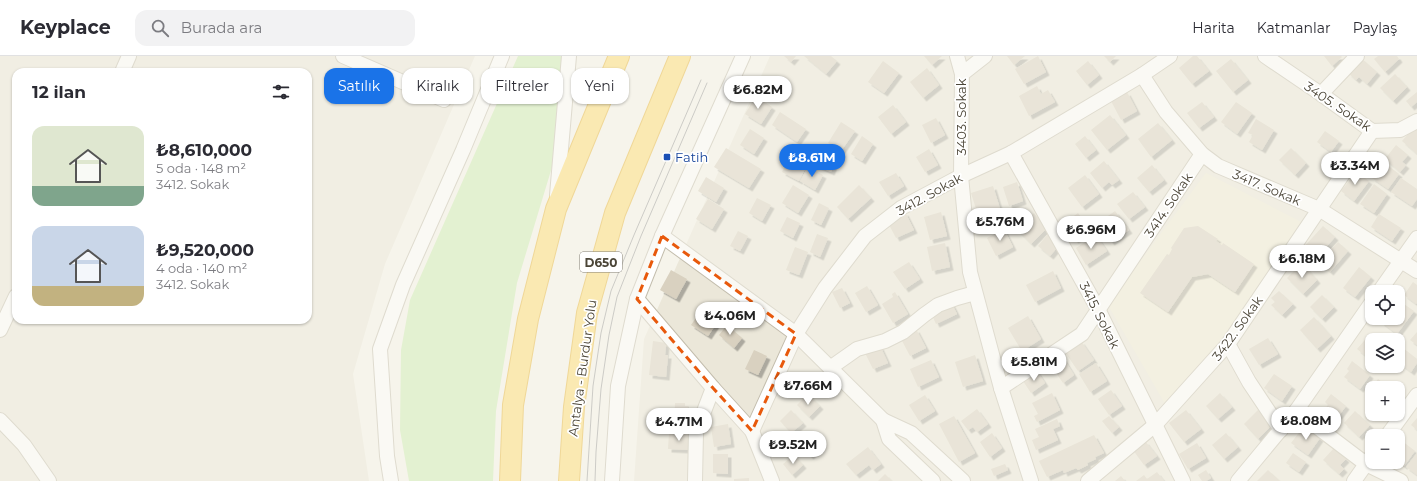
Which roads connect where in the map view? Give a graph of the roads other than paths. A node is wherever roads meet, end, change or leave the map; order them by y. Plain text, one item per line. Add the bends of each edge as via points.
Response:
1 (129, 56) edge
2 (343, 56) edge
3 (502, 56) edge
4 (619, 56) edge
5 (680, 56) edge
6 (743, 56) edge
7 (957, 56) edge
8 (985, 56) edge
9 (1170, 56) edge
10 (1265, 56) edge
11 (1357, 56) edge
12 (570, 58) edge
13 (124, 68) edge
14 (962, 74) junction
15 (1142, 75) junction
16 (402, 82) edge
17 (1321, 94) junction
18 (1417, 121) edge
19 (1372, 131) junction
20 (1011, 153) junction
21 (1202, 154) junction
22 (961, 176) junction
23 (556, 208) junction
24 (1319, 209) junction
25 (662, 236) junction
26 (1417, 238) edge
27 (1401, 261) junction
28 (1417, 271) edge
29 (1384, 285) edge
30 (975, 293) junction
31 (637, 299) junction
32 (12, 304) edge
33 (1098, 309) junction
34 (1365, 312) edge
35 (0, 330) edge
36 (796, 334) junction
37 (1228, 344) junction
38 (830, 368) junction
39 (713, 388) junction
40 (1000, 388) junction
41 (1417, 395) edge
42 (1296, 411) junction
43 (0, 420) edge
44 (883, 420) junction
45 (1155, 425) junction
46 (1392, 429) edge
47 (1281, 430) junction
48 (752, 431) junction
49 (1365, 457) edge
50 (1365, 466) edge
51 (1383, 469) edge
52 (49, 481) edge
53 (391, 481) edge
54 (510, 481) edge
55 (569, 481) edge
56 (612, 481) edge
57 (695, 481) edge
58 (772, 481) edge
59 (933, 481) edge
60 (963, 481) edge
61 (1030, 481) edge
62 (1088, 481) edge
63 (1183, 481) edge
64 (1238, 481) edge
65 (1354, 481) edge
66 (1401, 481) edge

1 - 13 street
2 - 16 street
3 - 53 street via 403,285 380,349
4 - 23 highway
5 - 55 highway, Antalya - Burdur Yolu / D650 via 614,213 586,313 574,407
6 - 25 street
7 - 14 street, 3403. Sokak
8 - 14 street
9 - 15 street, 3412. Sokak
10 - 17 street, 3405. Sokak
11 - 17 street
12 - 23 street
14 - 22 street, 3403. Sokak
15 - 20 street, 3412. Sokak
15 - 21 street, 3417. Sokak via 1166,112
17 - 19 street, 3405. Sokak
18 - 19 street, 3405. Sokak via 1400,130
19 - 24 street, 3422. Sokak
20 - 22 street, 3412. Sokak
20 - 33 street, 3415. Sokak
21 - 24 street, 3417. Sokak via 1218,166
21 - 33 street, 3414. Sokak
22 - 30 street, 3403. Sokak via 970,272
22 - 36 street, 3412. Sokak via 901,208 865,236 825,288
23 - 54 highway via 528,319 513,405
24 - 27 street, 3417. Sokak
24 - 37 street, 3422. Sokak
25 - 31 street
25 - 36 street
26 - 27 street
27 - 28 street, 3417. Sokak
27 - 29 street
30 - 38 street via 938,305 902,332 885,341 857,349
30 - 40 street, 3403. Sokak
31 - 39 street
31 - 56 street via 618,386
32 - 35 street
33 - 40 street, 3414. Sokak via 1082,334
33 - 45 street, 3415. Sokak
34 - 42 street
36 - 38 street
36 - 48 street, 3412. Sokak
37 - 45 street, 3422. Sokak
37 - 47 street via 1249,382
38 - 44 street
39 - 48 street
39 - 57 street via 696,432
40 - 61 street, 3403. Sokak
41 - 46 street
42 - 47 street
42 - 49 street
43 - 52 street via 24,445
44 - 59 street via 889,439
44 - 60 street via 911,433
45 - 62 street, 3422. Sokak
45 - 63 street, 3415. Sokak
47 - 64 street
48 - 58 street
50 - 65 street
51 - 66 street

